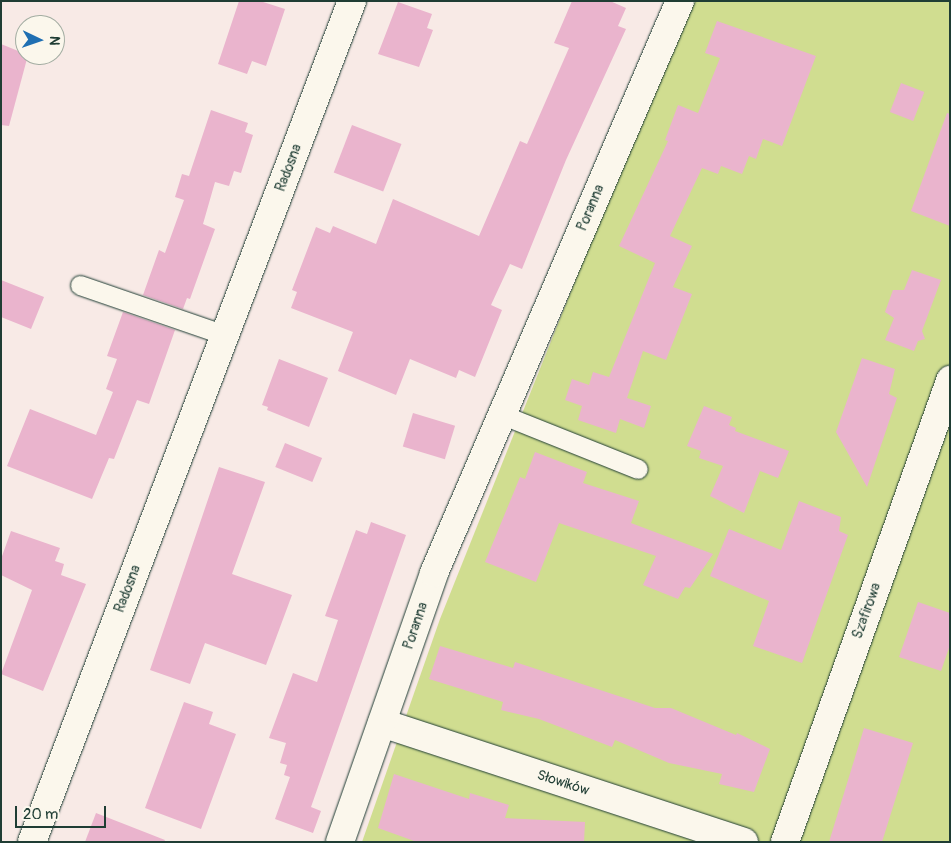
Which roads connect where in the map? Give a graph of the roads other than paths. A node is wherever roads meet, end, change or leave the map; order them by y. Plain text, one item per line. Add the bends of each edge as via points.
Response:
1 (352, 1) edge
2 (680, 1) edge
3 (80, 285) dead end
4 (225, 335) junction
5 (950, 380) edge
6 (503, 415) junction
7 (638, 469) dead end
8 (382, 723) junction
9 (32, 842) edge
10 (340, 842) edge
11 (744, 842) edge
12 (785, 842) edge

1 - 4 street, Radosna
2 - 6 street, Poranna
3 - 4 lane
4 - 9 street, Radosna
5 - 12 street, Szafirowa
6 - 7 lane
6 - 8 street, Poranna via 434,573
8 - 10 street, Poranna
8 - 11 street, Słowików

